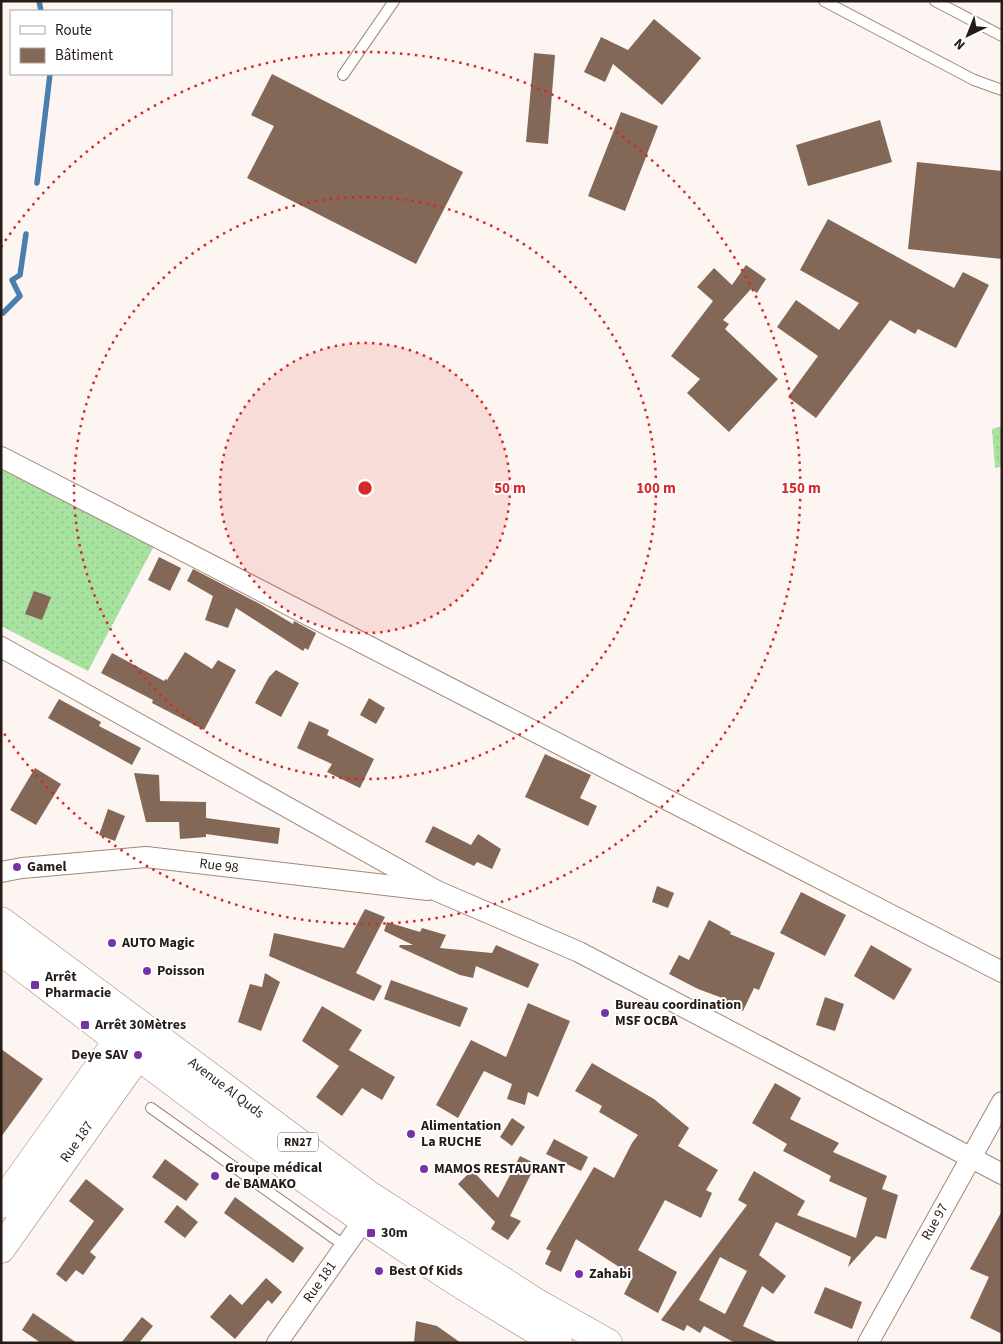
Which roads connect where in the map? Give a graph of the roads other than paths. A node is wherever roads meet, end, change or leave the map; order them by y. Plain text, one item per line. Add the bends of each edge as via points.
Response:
1 (394, 1) edge
2 (824, 1) edge
3 (934, 1) edge
4 (1002, 36) edge
5 (343, 75) dead end
6 (1002, 90) edge
7 (1, 456) edge
8 (1, 647) edge
9 (1, 872) edge
10 (437, 891) junction
11 (1, 921) edge
12 (1, 951) edge
13 (1002, 972) edge
14 (136, 1037) junction
15 (1002, 1102) edge
16 (151, 1108) dead end
17 (970, 1158) junction
18 (1002, 1174) edge
19 (1, 1204) edge
20 (363, 1221) junction
21 (345, 1246) junction
22 (1, 1249) edge
23 (277, 1343) edge
24 (558, 1343) edge
25 (608, 1343) edge
26 (868, 1343) edge

1 - 5 lane
2 - 6 lane via 974,80
3 - 4 lane
7 - 13 street
8 - 10 street
9 - 10 street, Rue 98 via 146,857
10 - 17 street via 579,952
11 - 14 main road, Avenue Al Quds / RN27
12 - 14 main road, Avenue Al Quds / RN27
14 - 19 main road, Rue 187
14 - 20 main road, Avenue Al Quds / RN27
14 - 22 main road, Rue 187
14 - 25 main road, Avenue Al Quds / RN27 via 369,1195 537,1303
15 - 17 street, Rue 97
16 - 21 lane
17 - 18 street
17 - 26 street, Rue 97
20 - 21 street, Rue 181
20 - 24 main road, Avenue Al Quds / RN27
21 - 23 street, Rue 181

